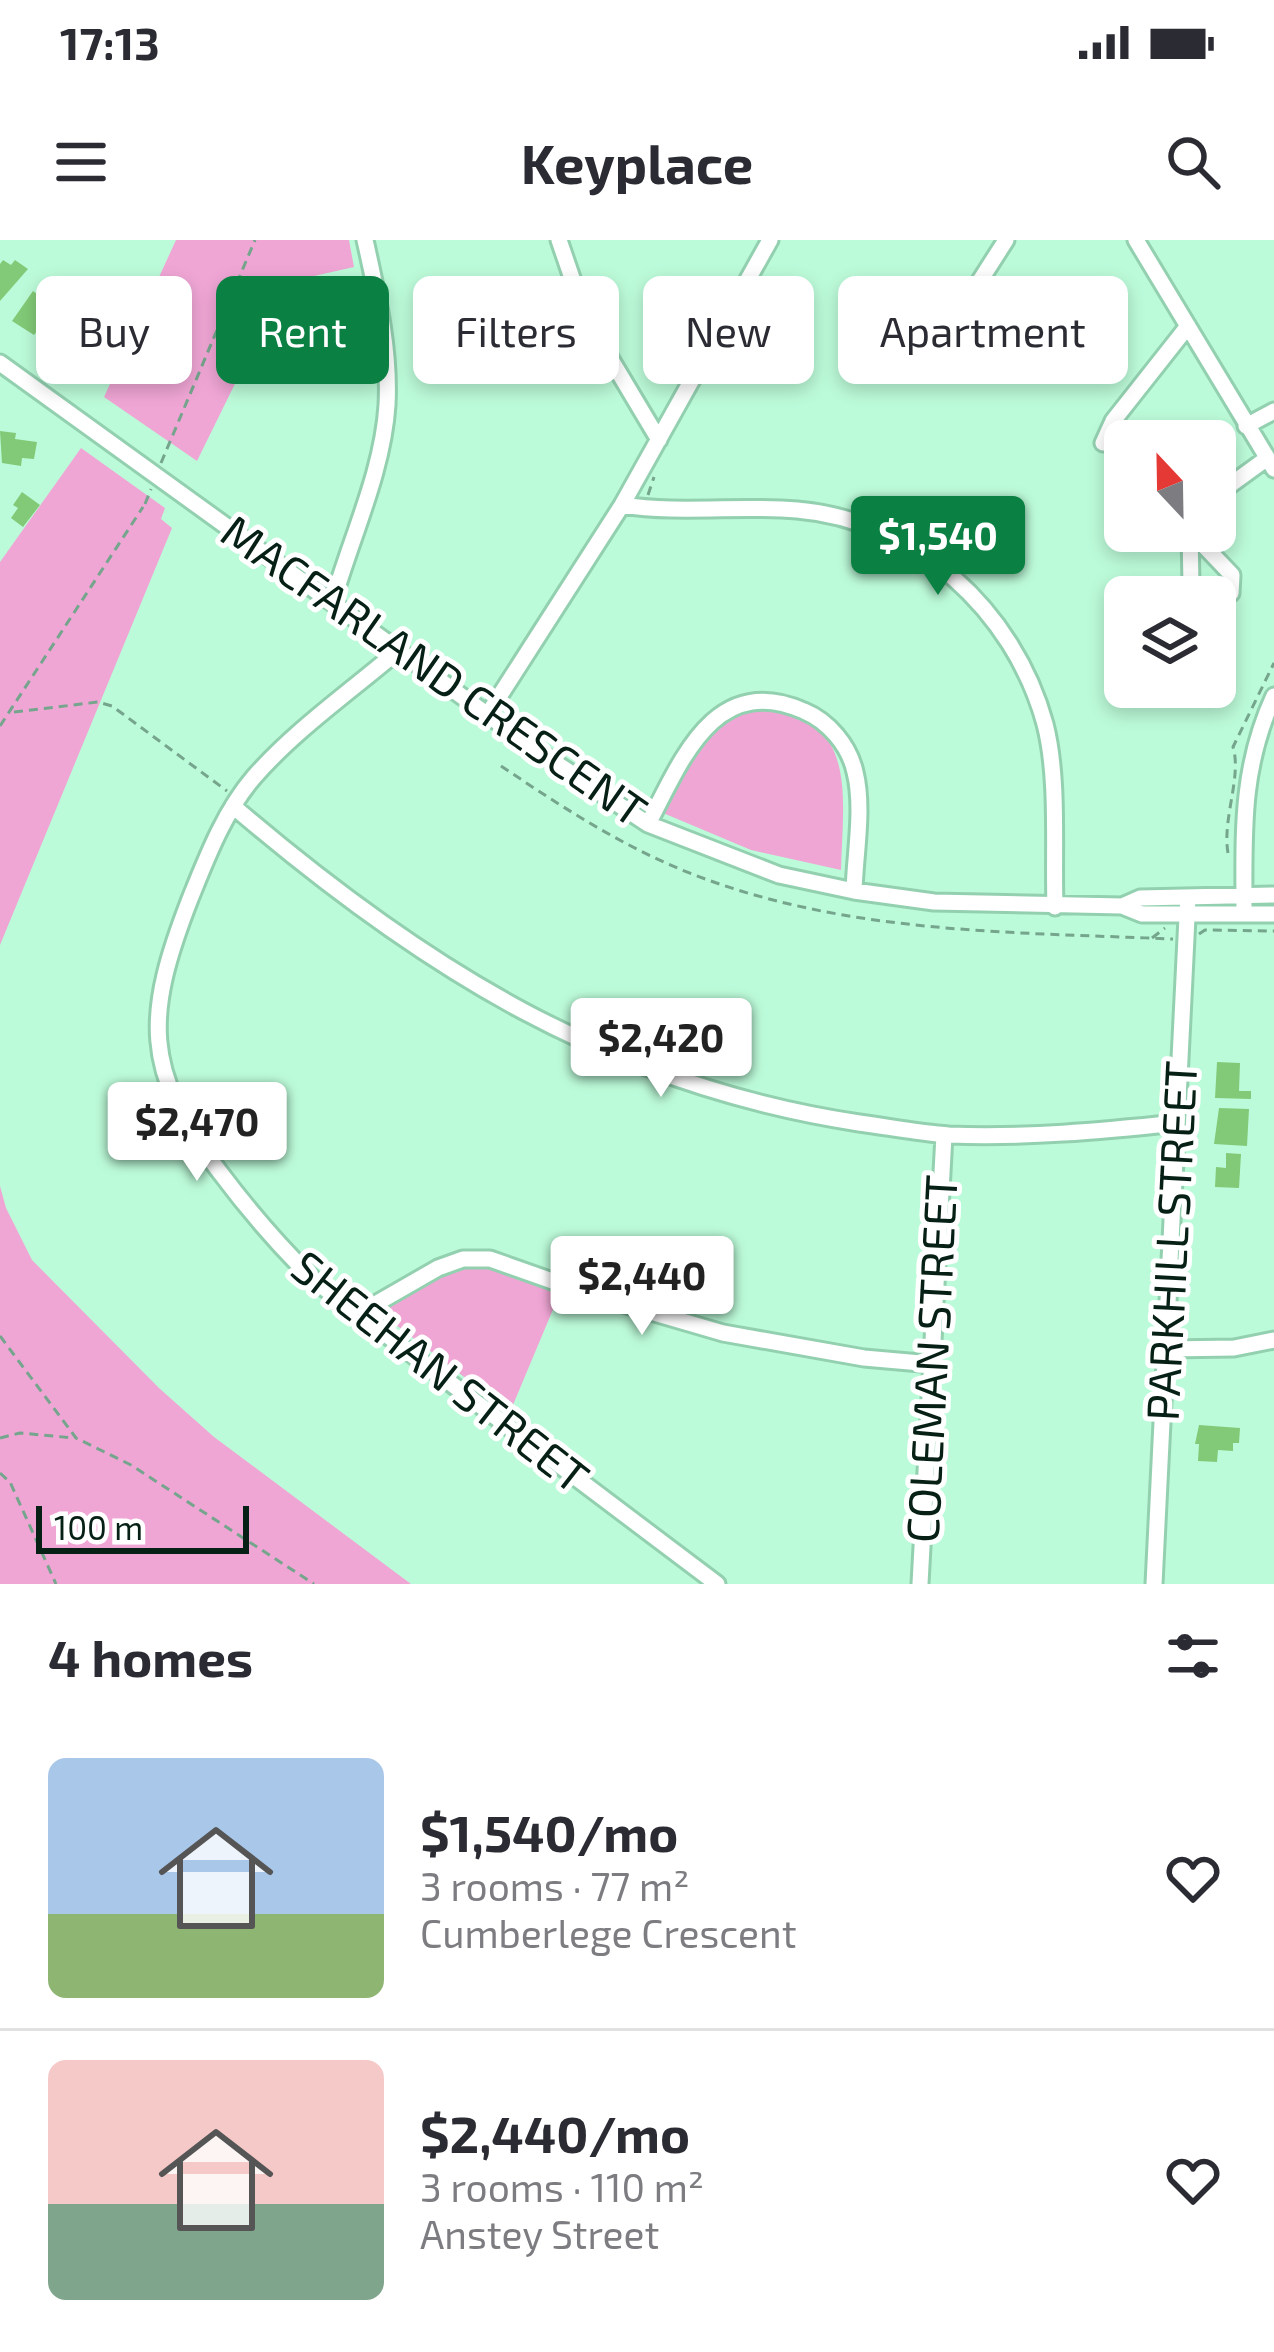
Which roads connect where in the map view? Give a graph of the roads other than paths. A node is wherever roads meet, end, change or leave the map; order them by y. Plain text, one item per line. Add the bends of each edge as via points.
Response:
1 (365, 240) edge
2 (559, 240) edge
3 (770, 240) edge
4 (1006, 240) edge
5 (1136, 240) edge
6 (983, 276) edge
7 (1187, 326) junction
8 (1, 367) edge
9 (1274, 411) edge
10 (1246, 426) junction
11 (659, 440) junction
12 (1103, 442) dead end
13 (1270, 464) edge
14 (1236, 484) edge
15 (622, 505) junction
16 (1210, 552) edge
17 (1232, 576) edge
18 (333, 601) junction
19 (398, 650) junction
20 (1274, 696) edge
21 (488, 714) junction
22 (236, 802) junction
23 (648, 824) junction
24 (854, 891) junction
25 (1274, 895) edge
26 (1244, 896) junction
27 (1188, 906) junction
28 (1054, 907) junction
29 (1244, 914) junction
30 (1274, 914) edge
31 (1177, 1123) junction
32 (944, 1135) junction
33 (358, 1314) junction
34 (1274, 1340) edge
35 (1168, 1348) junction
36 (932, 1364) junction
37 (717, 1584) edge
38 (920, 1584) edge
39 (1154, 1584) edge

1 - 18 street via 387,408
2 - 11 street via 585,316
3 - 11 street
4 - 6 street
5 - 7 street
7 - 10 street
7 - 12 street
8 - 18 street, MACFARLAND CRESCENT
9 - 10 street
10 - 13 street
11 - 15 street
13 - 14 street
15 - 21 street
15 - 28 street via 798,510 854,520 904,541 950,574 985,607 1045,724
16 - 17 street
18 - 19 street, MACFARLAND CRESCENT
19 - 21 street, MACFARLAND CRESCENT
19 - 22 street, SHEEHAN STREET via 274,756
20 - 26 street via 1244,791
21 - 23 street, MACFARLAND CRESCENT
22 - 32 street via 373,916 533,1020 730,1096
22 - 33 street, SHEEHAN STREET via 168,956 161,1068 191,1135 254,1216
23 - 24 street, MACFARLAND CRESCENT via 779,875
23 - 24 street via 711,721 732,707 785,704 831,728 856,773
24 - 28 street, MACFARLAND CRESCENT
25 - 26 street, MACFARLAND CRESCENT
26 - 27 street, MACFARLAND CRESCENT
26 - 29 street
27 - 28 street, MACFARLAND CRESCENT via 1140,898
27 - 29 street, MACFARLAND CRESCENT
27 - 31 street, PARKHILL STREET
29 - 30 street, MACFARLAND CRESCENT
31 - 32 street
31 - 35 street, PARKHILL STREET
32 - 36 street, COLEMAN STREET
33 - 36 street via 437,1268 490,1259 723,1333
33 - 37 street, SHEEHAN STREET
34 - 35 street
35 - 39 street, PARKHILL STREET
36 - 38 street, COLEMAN STREET

